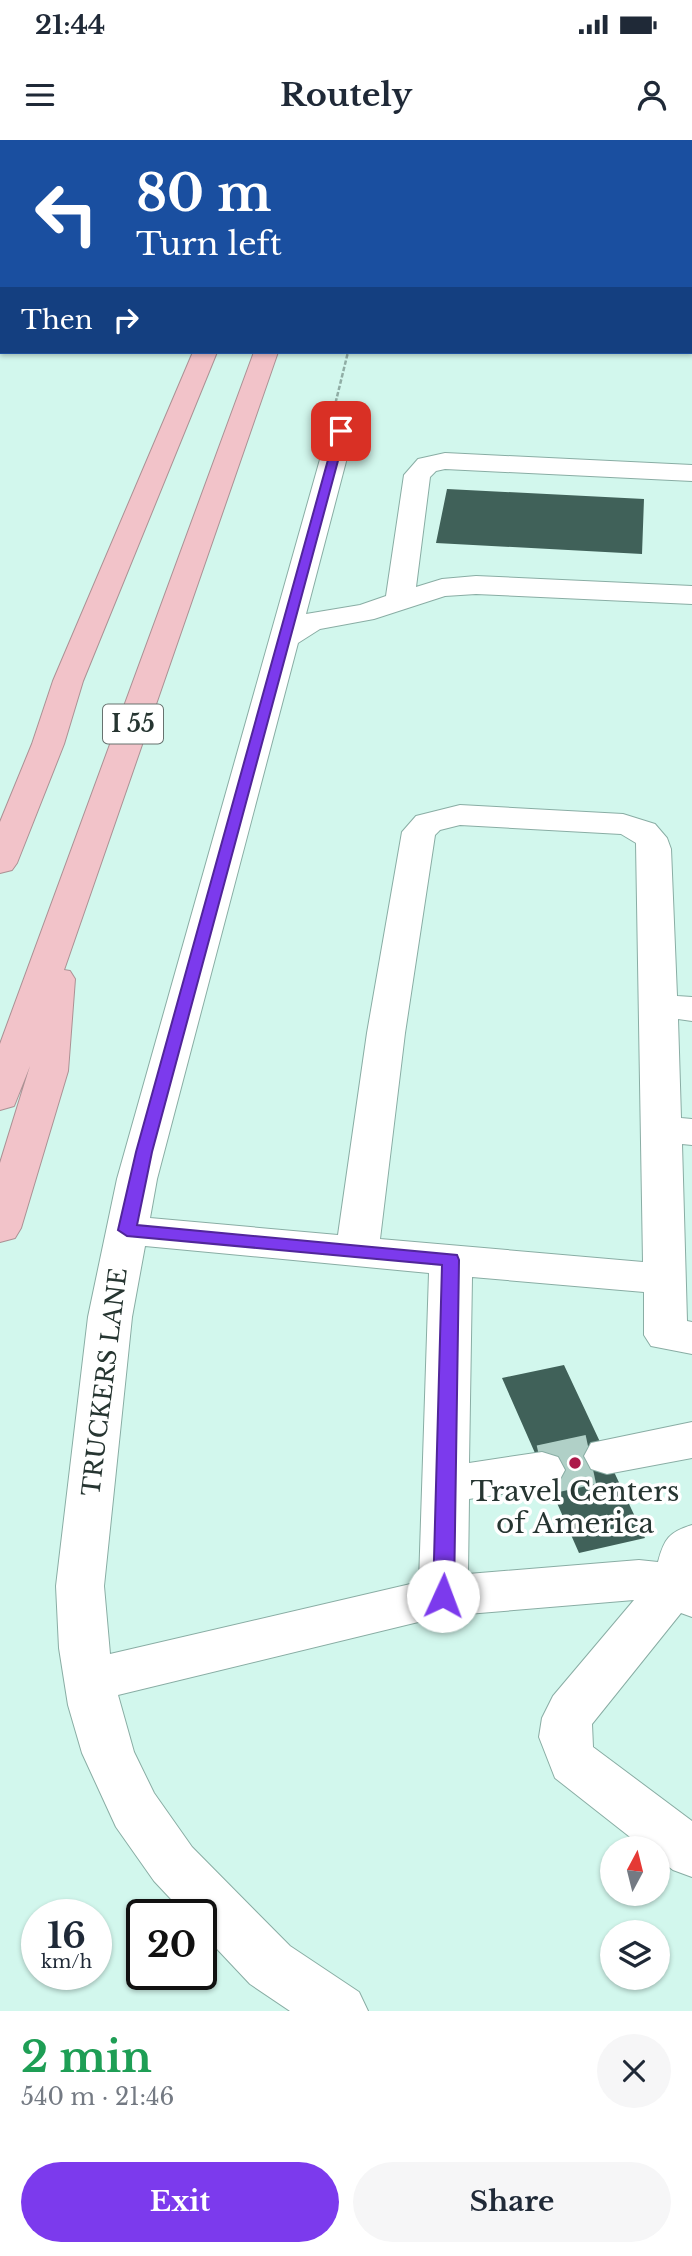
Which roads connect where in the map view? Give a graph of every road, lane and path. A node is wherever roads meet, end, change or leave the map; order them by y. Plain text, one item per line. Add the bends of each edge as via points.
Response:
1 (204, 354) edge
2 (264, 354) edge
3 (348, 354) edge
4 (341, 431) joint
5 (692, 472) edge
6 (692, 595) edge
7 (400, 603) junction
8 (285, 639) junction
9 (48, 744) junction
10 (0, 783) edge
11 (0, 863) edge
12 (61, 926) junction
13 (675, 1008) edge
14 (0, 1097) edge
15 (677, 1131) edge
16 (0, 1228) edge
17 (127, 1230) junction
18 (357, 1252) junction
19 (451, 1260) junction
20 (665, 1279) junction
21 (692, 1338) edge
22 (692, 1440) edge
23 (607, 1456) tunnel mouth
24 (542, 1470) tunnel mouth
25 (447, 1484) junction
26 (686, 1576) edge
27 (443, 1596) junction
28 (90, 1680) junction
29 (692, 1853) edge
30 (339, 2011) edge

1 - 9 highway via 68,681
2 - 12 highway, I 55
3 - 4 path via 332,418
4 - 8 street, TRUCKERS LANE
5 - 7 street via 445,461 427,465 417,475
6 - 7 street via 475,585 442,587
7 - 8 street via 312,621
8 - 17 street, TRUCKERS LANE via 140,1166
9 - 10 highway
9 - 11 highway
12 - 14 highway, I 55
12 - 16 highway via 49,1071
13 - 15 street
13 - 18 street via 654,849 645,832 623,824 480,815 428,823 419,832 388,1019
15 - 20 street
17 - 18 street
17 - 28 street, TRUCKERS LANE via 110,1317 80,1586 83,1648
18 - 19 street
19 - 20 street
19 - 25 street
20 - 21 street via 666,1335
22 - 23 street
24 - 25 street
25 - 27 street
26 - 27 street
26 - 29 street via 572,1712 565,1735 573,1762
27 - 28 street
28 - 30 street, TRUCKERS LANE via 108,1753 135,1810 173,1864 270,1965

